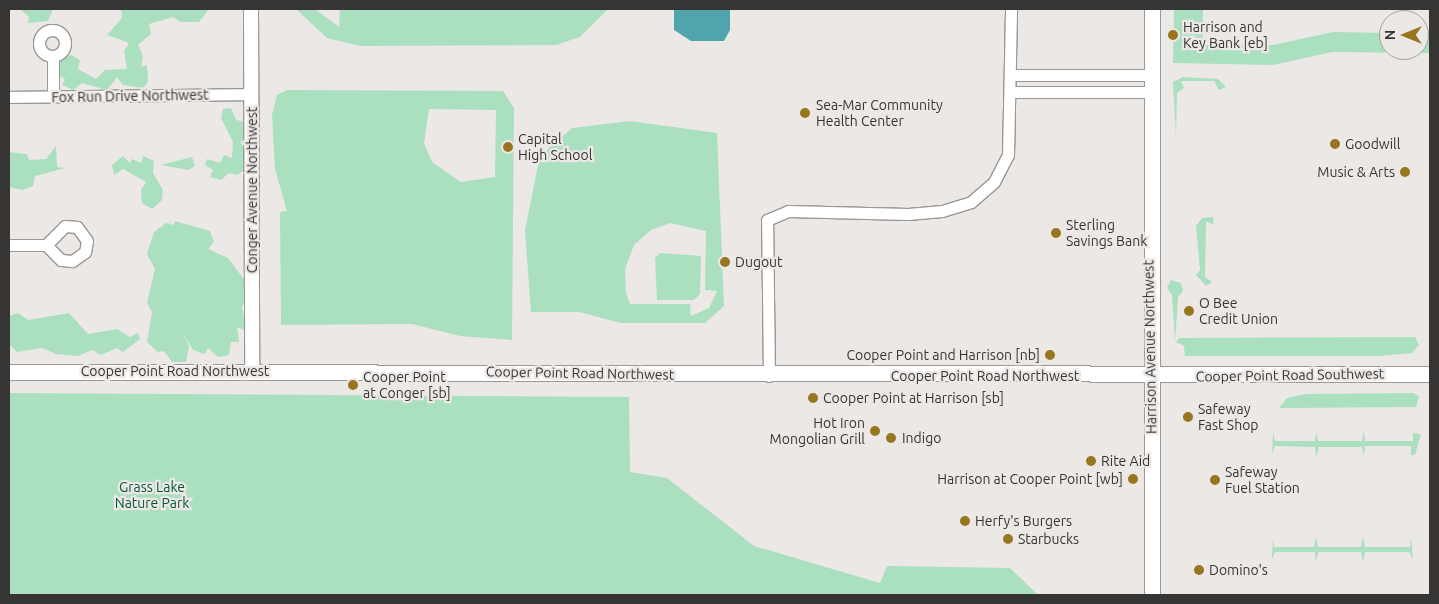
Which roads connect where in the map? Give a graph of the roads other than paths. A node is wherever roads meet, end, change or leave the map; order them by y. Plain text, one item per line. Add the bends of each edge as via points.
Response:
1 (250, 9) edge
2 (1011, 9) edge
3 (1152, 9) edge
4 (53, 60) dead end
5 (1010, 75) junction
6 (1150, 75) junction
7 (1010, 92) junction
8 (1150, 92) junction
9 (252, 94) junction
10 (9, 97) edge
11 (53, 97) junction
12 (9, 245) edge
13 (46, 245) dead end
14 (252, 371) junction
15 (9, 372) edge
16 (1430, 374) edge
17 (769, 376) junction
18 (1150, 376) junction
19 (1152, 595) edge

1 - 9 street, Conger Avenue Northwest
2 - 5 street
3 - 6 main road, Harrison Avenue Northwest
4 - 11 street
5 - 6 street
5 - 7 street
6 - 8 main road, Harrison Avenue Northwest
7 - 8 street
7 - 17 street via 1008,156 994,182 971,202 942,211 908,214 788,211 767,220
8 - 18 main road, Harrison Avenue Northwest
9 - 11 street, Fox Run Drive Northwest
9 - 14 street, Conger Avenue Northwest
10 - 11 street, Fox Run Drive Northwest
12 - 13 street
14 - 15 main road, Cooper Point Road Northwest
14 - 17 main road, Cooper Point Road Northwest via 572,371
16 - 18 main road, Cooper Point Road Southwest
17 - 18 main road, Cooper Point Road Northwest
18 - 19 main road, Harrison Avenue Northwest

